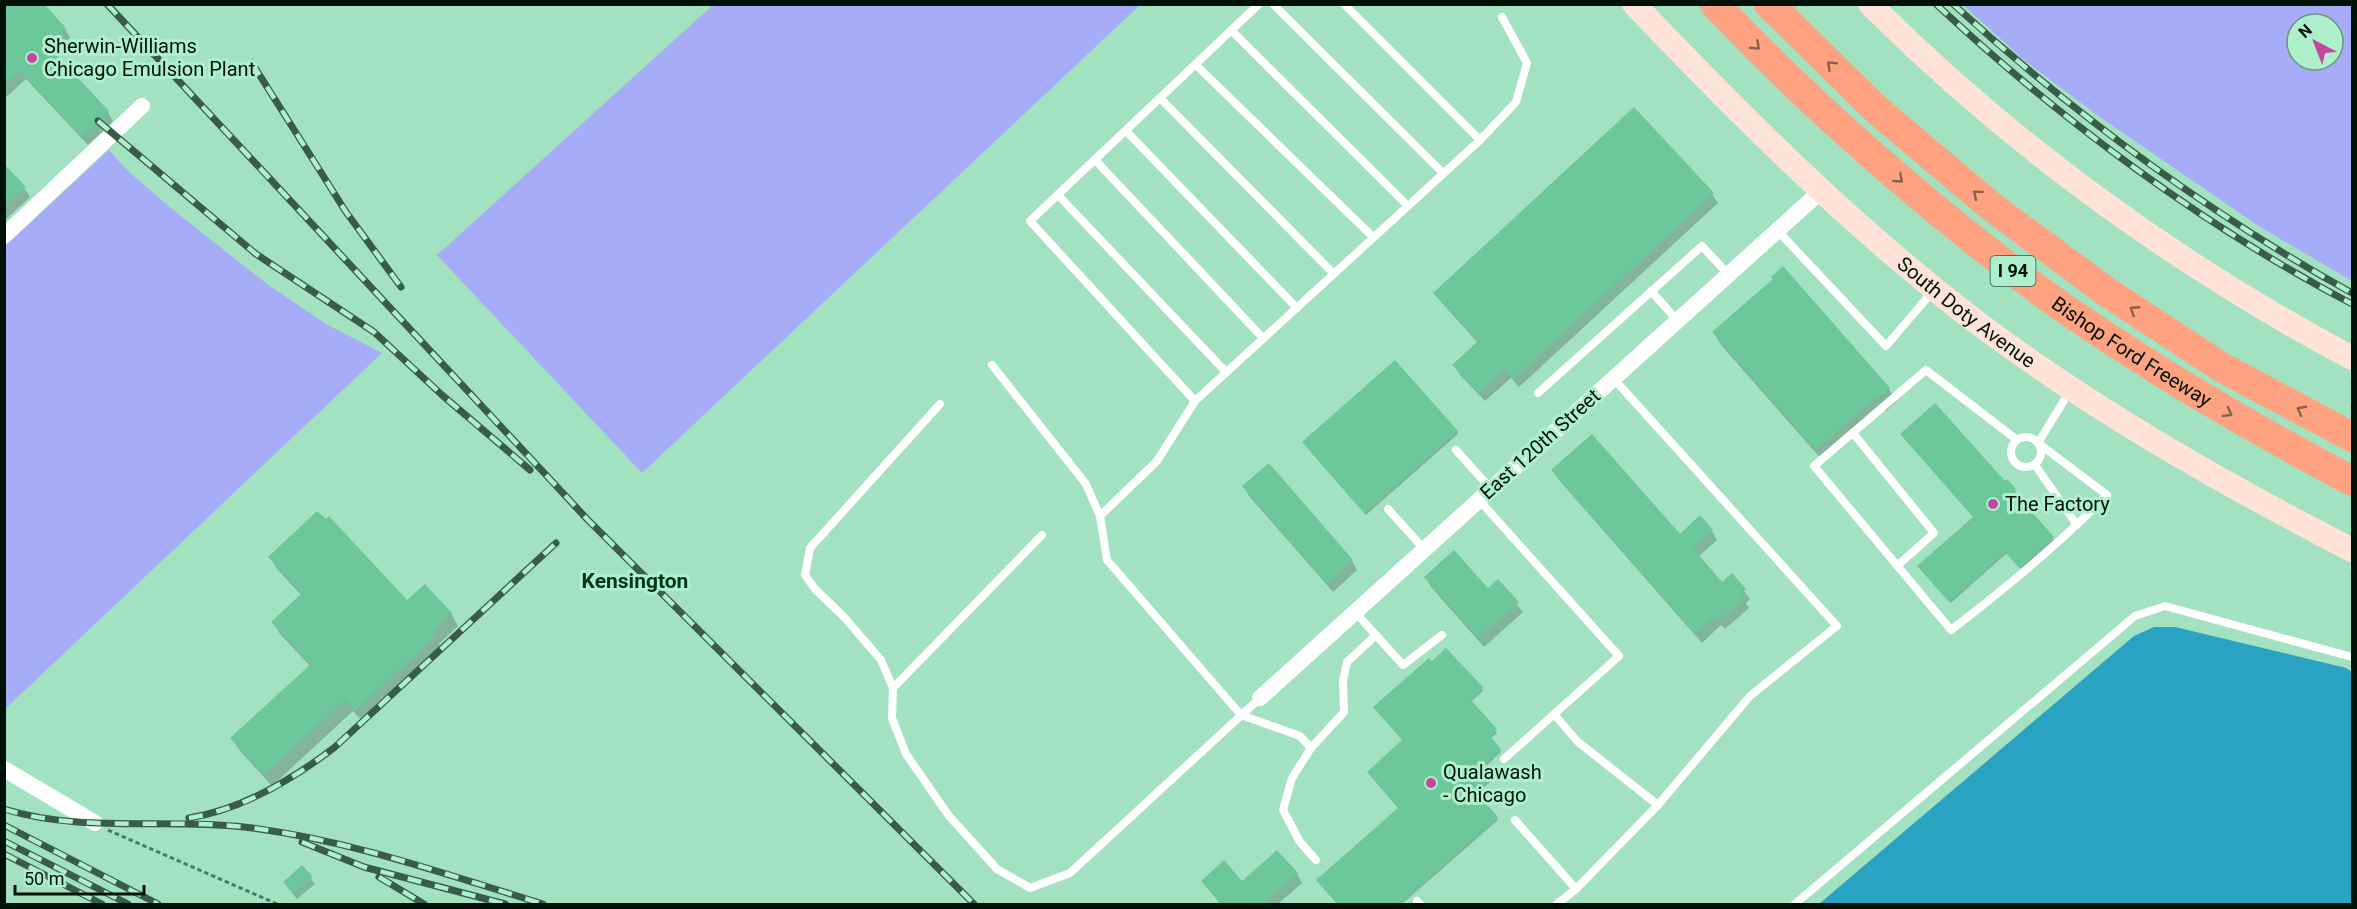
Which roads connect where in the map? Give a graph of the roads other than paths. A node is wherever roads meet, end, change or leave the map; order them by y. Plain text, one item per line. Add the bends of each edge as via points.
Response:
1 (1259, 4) edge
2 (1273, 4) edge
3 (1344, 4) edge
4 (1634, 4) edge
5 (1715, 4) edge
6 (1769, 4) edge
7 (1870, 4) edge
8 (1502, 16) dead end
9 (1232, 31) junction
10 (1196, 65) junction
11 (1160, 98) junction
12 (142, 106) dead end
13 (1126, 131) junction
14 (1480, 140) junction
15 (1095, 160) junction
16 (1443, 173) junction
17 (1821, 191) junction
18 (1058, 195) junction
19 (1408, 206) junction
20 (1776, 230) junction
21 (4, 236) edge
22 (1373, 237) junction
23 (1334, 273) junction
24 (1728, 274) junction
25 (1935, 289) junction
26 (1651, 291) junction
27 (1297, 308) junction
28 (1677, 320) junction
29 (1263, 338) junction
30 (2352, 358) edge
31 (992, 365) dead end
32 (1226, 372) junction
33 (1613, 378) junction
34 (2072, 388) junction
35 (1538, 393) dead end
36 (1195, 401) junction
37 (940, 404) dead end
38 (1853, 433) junction
39 (2352, 437) edge
40 (2017, 440) junction
41 (2038, 443) junction
42 (1456, 450) dead end
43 (2035, 465) junction
44 (2352, 481) edge
45 (1485, 494) junction
46 (1388, 509) dead end
47 (1100, 516) junction
48 (2077, 525) junction
49 (1042, 535) dead end
50 (1424, 549) junction
51 (2352, 550) edge
52 (1897, 566) junction
53 (1355, 612) junction
54 (1442, 635) dead end
55 (1376, 636) junction
56 (2352, 657) edge
57 (893, 688) junction
58 (1260, 698) joint
59 (1554, 714) junction
60 (1241, 715) junction
61 (1311, 748) junction
62 (1503, 759) dead end
63 (4, 769) edge
64 (1658, 805) junction
65 (1515, 820) dead end
66 (95, 823) road end
67 (1316, 860) dead end
68 (1576, 889) junction
69 (1557, 904) edge
70 (1795, 904) edge

1 - 9 lane
2 - 16 lane
3 - 14 lane
4 - 17 street, South Doty Avenue
5 -> 44 highway, Bishop Ford Freeway / I 94 via 1852,139 2019,276 2196,395
39 -> 6 highway, Bishop Ford Freeway / I 94 via 2222,367 2107,292 2012,222 1877,110
7 - 30 street via 1954,83 2076,182 2198,266
8 - 14 lane via 1527,63 1516,102
9 - 10 lane
9 - 19 lane
10 - 11 lane
10 - 22 lane
11 - 13 lane
11 - 23 lane
12 - 21 street
13 - 15 lane
13 - 27 lane
14 - 16 lane
15 - 18 lane
15 - 29 lane
16 - 19 lane
17 - 20 street, East 120th Street
17 - 25 street, South Doty Avenue
18 - 32 lane
18 - 36 lane via 1030,221
19 - 22 lane
20 - 24 street, East 120th Street
20 - 25 lane via 1886,346
22 - 23 lane
23 - 27 lane
24 - 26 lane via 1702,246
24 - 28 street, East 120th Street
25 - 34 street, South Doty Avenue
26 - 28 lane
26 - 35 lane
27 - 29 lane
28 - 33 street, East 120th Street
29 - 32 lane
31 - 47 lane via 1086,484
32 - 36 lane
33 - 45 street, East 120th Street
33 - 64 lane via 1837,626 1750,696
34 - 41 lane
34 - 51 street, South Doty Avenue via 2197,467
36 - 47 lane via 1157,461
37 - 57 lane via 810,548 805,575 881,660
38 - 40 lane via 1926,370
38 - 52 lane via 1934,533
38 - 52 lane via 1814,466
40 - 41 lane via 2031,438
40 - 43 lane via 2011,447 2013,461 2021,467
41 - 43 lane via 2041,453
41 - 48 lane via 2107,495
42 - 45 lane
43 - 48 lane
45 - 50 street, East 120th Street
45 - 59 lane via 1619,656
46 - 50 lane
47 - 60 lane via 1107,560
48 - 52 lane via 2020,577 1951,630
49 - 57 lane
50 - 53 street, East 120th Street
53 - 55 lane
53 - 58 street, East 120th Street
54 - 55 lane via 1403,665
55 - 61 lane via 1347,662 1342,681 1344,712
56 - 70 lane via 2165,606 2134,616
57 - 60 lane via 892,718 906,754 949,816 997,869 1030,888 1070,873
58 - 60 lane
59 - 62 lane
59 - 64 lane via 1578,742
60 - 61 lane via 1299,736
61 - 67 lane via 1292,778 1283,810 1300,842
63 - 66 street
64 - 68 lane
65 - 68 lane
68 - 69 lane

